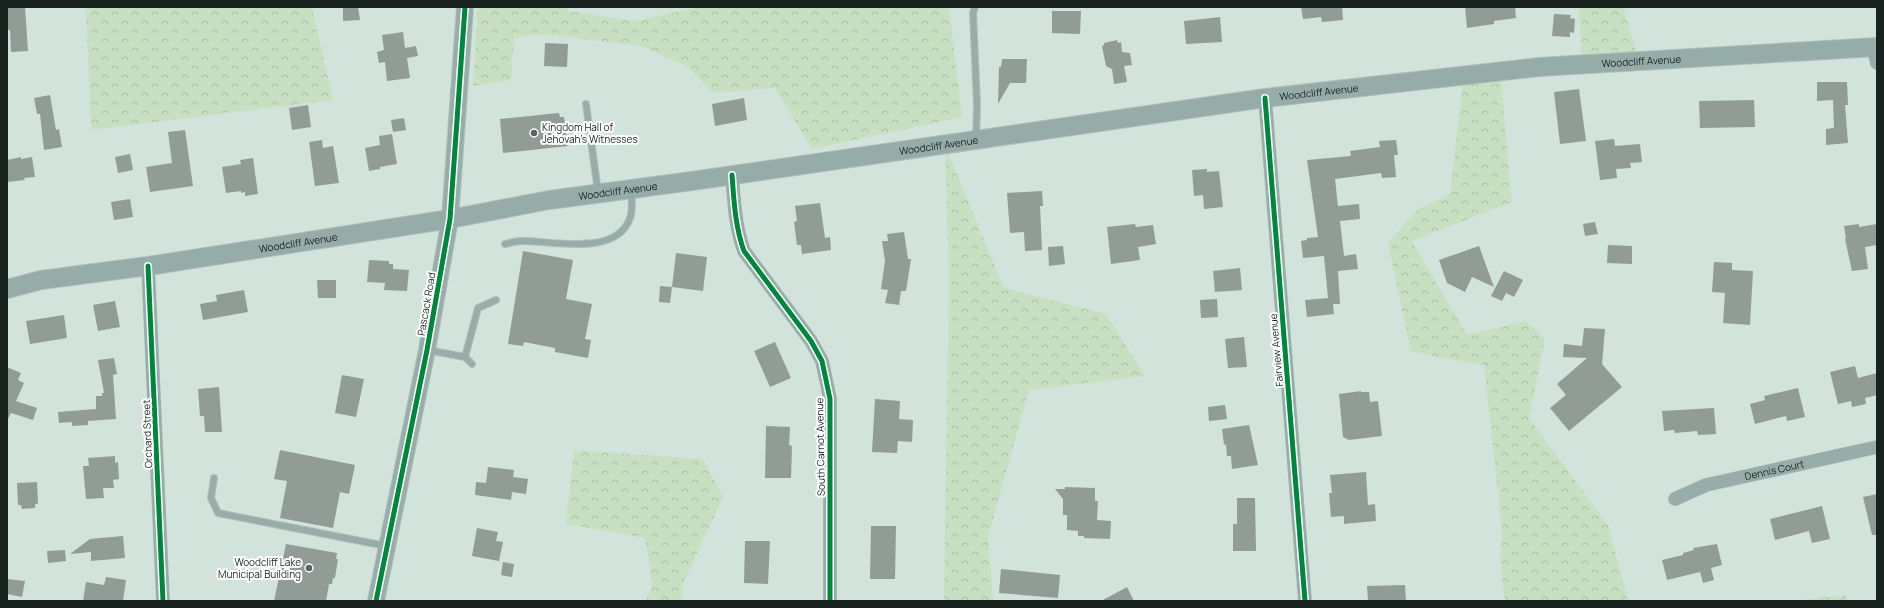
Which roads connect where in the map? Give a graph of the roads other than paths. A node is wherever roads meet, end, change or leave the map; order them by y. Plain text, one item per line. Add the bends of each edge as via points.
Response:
1 (465, 7) edge
2 (975, 7) edge
3 (1876, 52) edge
4 (1265, 98) junction
5 (586, 104) dead end
6 (976, 140) junction
7 (732, 175) junction
8 (631, 189) junction
9 (598, 194) junction
10 (450, 219) junction
11 (505, 244) dead end
12 (148, 266) junction
13 (7, 289) edge
14 (496, 300) dead end
15 (427, 350) junction
16 (465, 356) junction
17 (472, 364) dead end
18 (1877, 447) edge
19 (214, 478) dead end
20 (1675, 499) dead end
21 (387, 546) junction
22 (163, 601) edge
23 (376, 601) edge
24 (830, 601) edge
25 (1305, 601) edge

1 - 10 street, Pascack Road
2 - 6 lane via 973,12
3 - 4 main road, Woodcliff Avenue via 1539,67
4 - 6 main road, Woodcliff Avenue
4 - 25 street, Fairview Avenue
5 - 9 lane
6 - 7 main road, Woodcliff Avenue
7 - 8 main road, Woodcliff Avenue
7 - 24 street, South Carnot Avenue via 738,236 744,251 811,341 822,361 830,398
8 - 9 main road, Woodcliff Avenue
8 - 11 lane via 630,220 622,230 609,239 582,245 521,241
9 - 10 main road, Woodcliff Avenue via 549,200
10 - 12 main road, Woodcliff Avenue
10 - 15 street, Pascack Road
12 - 13 main road, Woodcliff Avenue via 41,280
12 - 22 street, Orchard Street
14 - 16 lane via 478,308
15 - 16 lane
15 - 21 street, Pascack Road
16 - 17 lane
18 - 20 street, Dennis Court via 1706,485
19 - 21 lane via 210,498 218,514
21 - 23 street, Pascack Road

